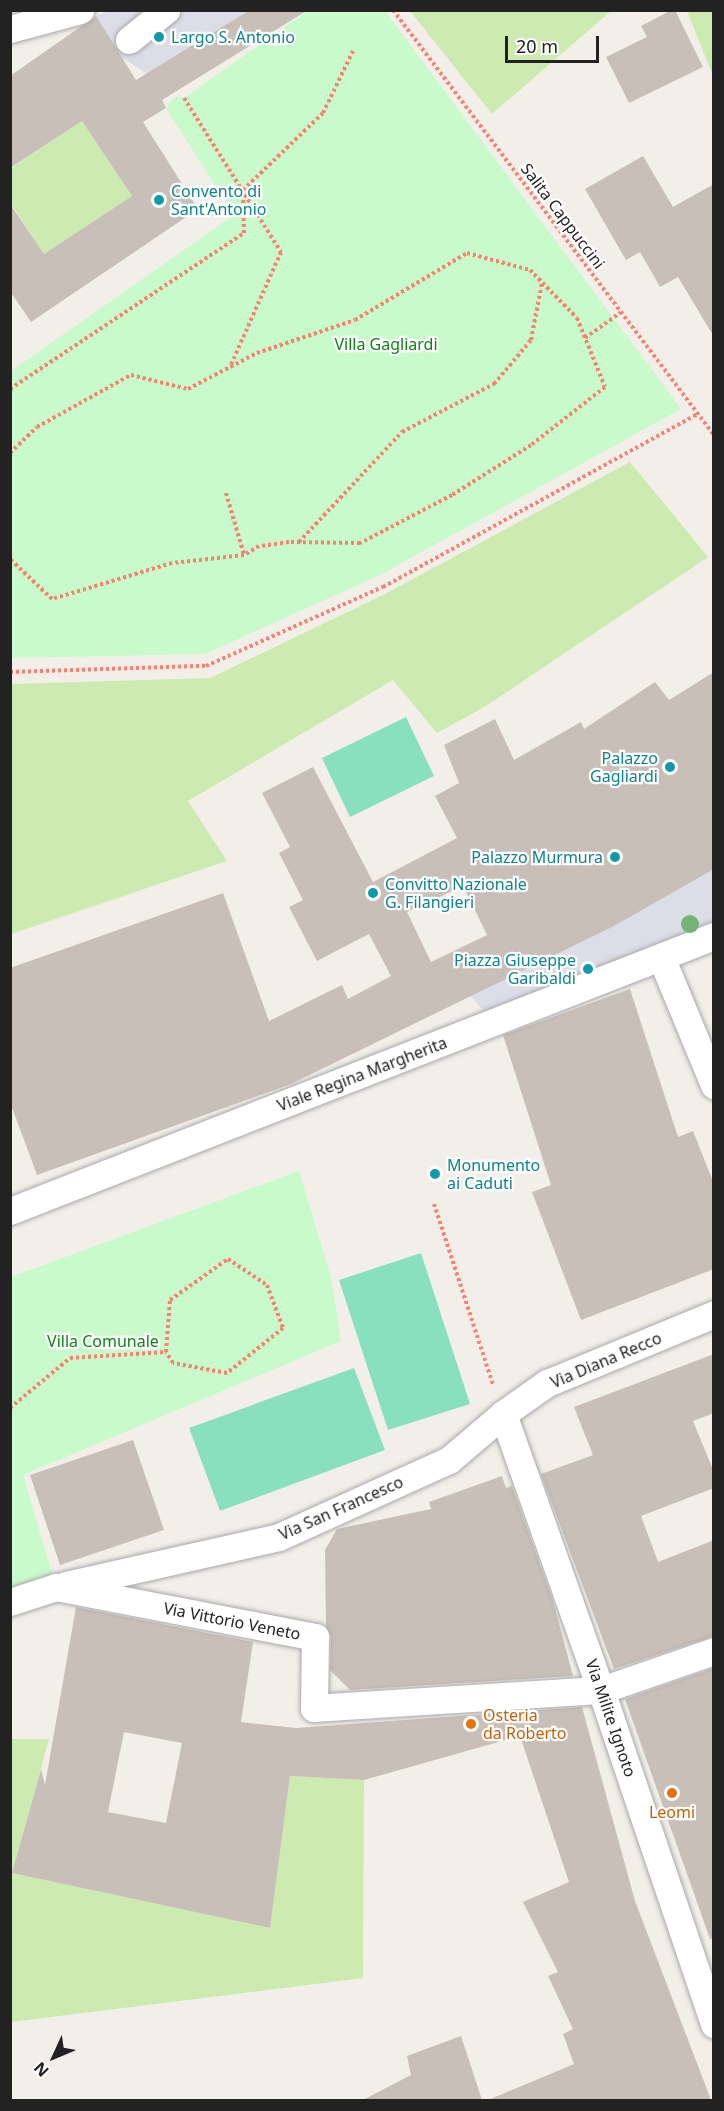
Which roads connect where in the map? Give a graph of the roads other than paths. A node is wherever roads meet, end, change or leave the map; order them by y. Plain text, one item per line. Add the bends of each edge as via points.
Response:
1 (80, 10) edge
2 (166, 10) edge
3 (10, 29) edge
4 (129, 40) dead end
5 (714, 936) edge
6 (661, 957) junction
7 (714, 1085) edge
8 (10, 1211) edge
9 (714, 1314) edge
10 (503, 1414) junction
11 (56, 1587) junction
12 (10, 1602) edge
13 (714, 1651) edge
14 (602, 1690) junction
15 (714, 2024) edge

1 - 3 street
2 - 4 street
5 - 6 street, Viale Regina Margherita
6 - 7 street
6 - 8 street, Viale Regina Margherita
9 - 10 street, Via Diana Recco via 548,1383
10 - 11 street, Via San Francesco via 449,1460 279,1537
10 - 14 street, Via Milite Ignoto
11 - 12 street, Via Vittorio Veneto
11 - 14 street, Via Vittorio Veneto via 315,1637 314,1708
13 - 14 street
14 - 15 street, Via Milite Ignoto

